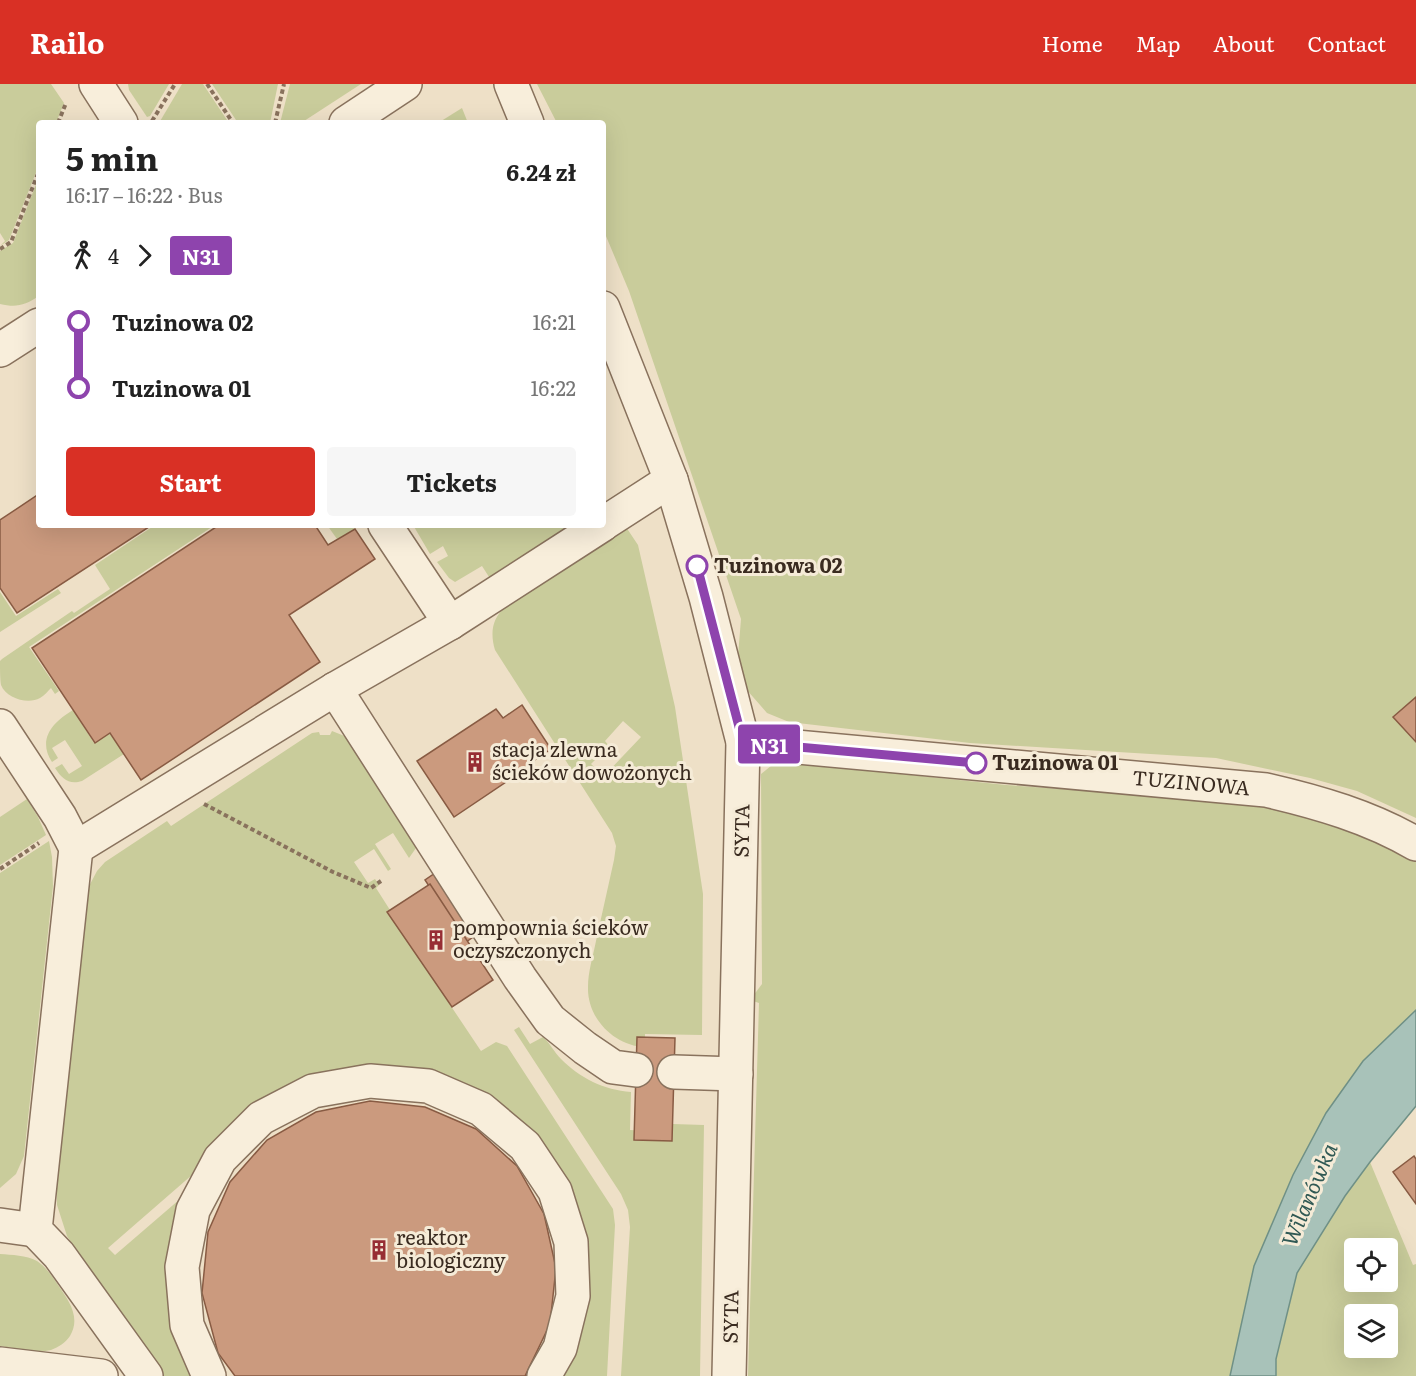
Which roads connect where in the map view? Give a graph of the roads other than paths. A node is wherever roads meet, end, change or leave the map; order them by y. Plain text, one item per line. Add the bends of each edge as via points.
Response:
1 (96, 84) edge
2 (405, 84) edge
3 (511, 84) edge
4 (119, 120) edge
5 (351, 120) edge
6 (527, 120) edge
7 (606, 315) edge
8 (36, 327) edge
9 (0, 350) edge
10 (671, 480) junction
11 (606, 522) edge
12 (387, 528) edge
13 (597, 528) edge
14 (450, 623) junction
15 (334, 690) junction
16 (0, 726) edge
17 (743, 742) junction
18 (1416, 844) edge
19 (76, 848) junction
20 (636, 1070) dead end
21 (674, 1072) dead end
22 (736, 1074) junction
23 (0, 1225) edge
24 (35, 1230) junction
25 (0, 1364) edge
26 (101, 1376) edge
27 (146, 1376) edge
28 (209, 1376) edge
29 (544, 1376) edge
30 (729, 1376) edge

1 - 4 street
2 - 5 street
3 - 6 street
7 - 10 street, SYTA
8 - 9 street
10 - 11 street
10 - 17 street, SYTA
12 - 14 street
13 - 14 street
14 - 15 street
15 - 19 street
15 - 20 street via 550,1020 613,1067
16 - 19 street
17 - 18 street, TUZINOWA via 1266,790 1349,813
17 - 22 street, SYTA
19 - 24 street
21 - 22 street
22 - 30 street, SYTA
23 - 24 street
24 - 27 street via 59,1255
25 - 26 street
28 - 29 street via 187,1325 182,1267 193,1210 220,1159 261,1118 313,1091 370,1080 428,1086 481,1109 525,1146 555,1191 571,1242 573,1296 560,1348

